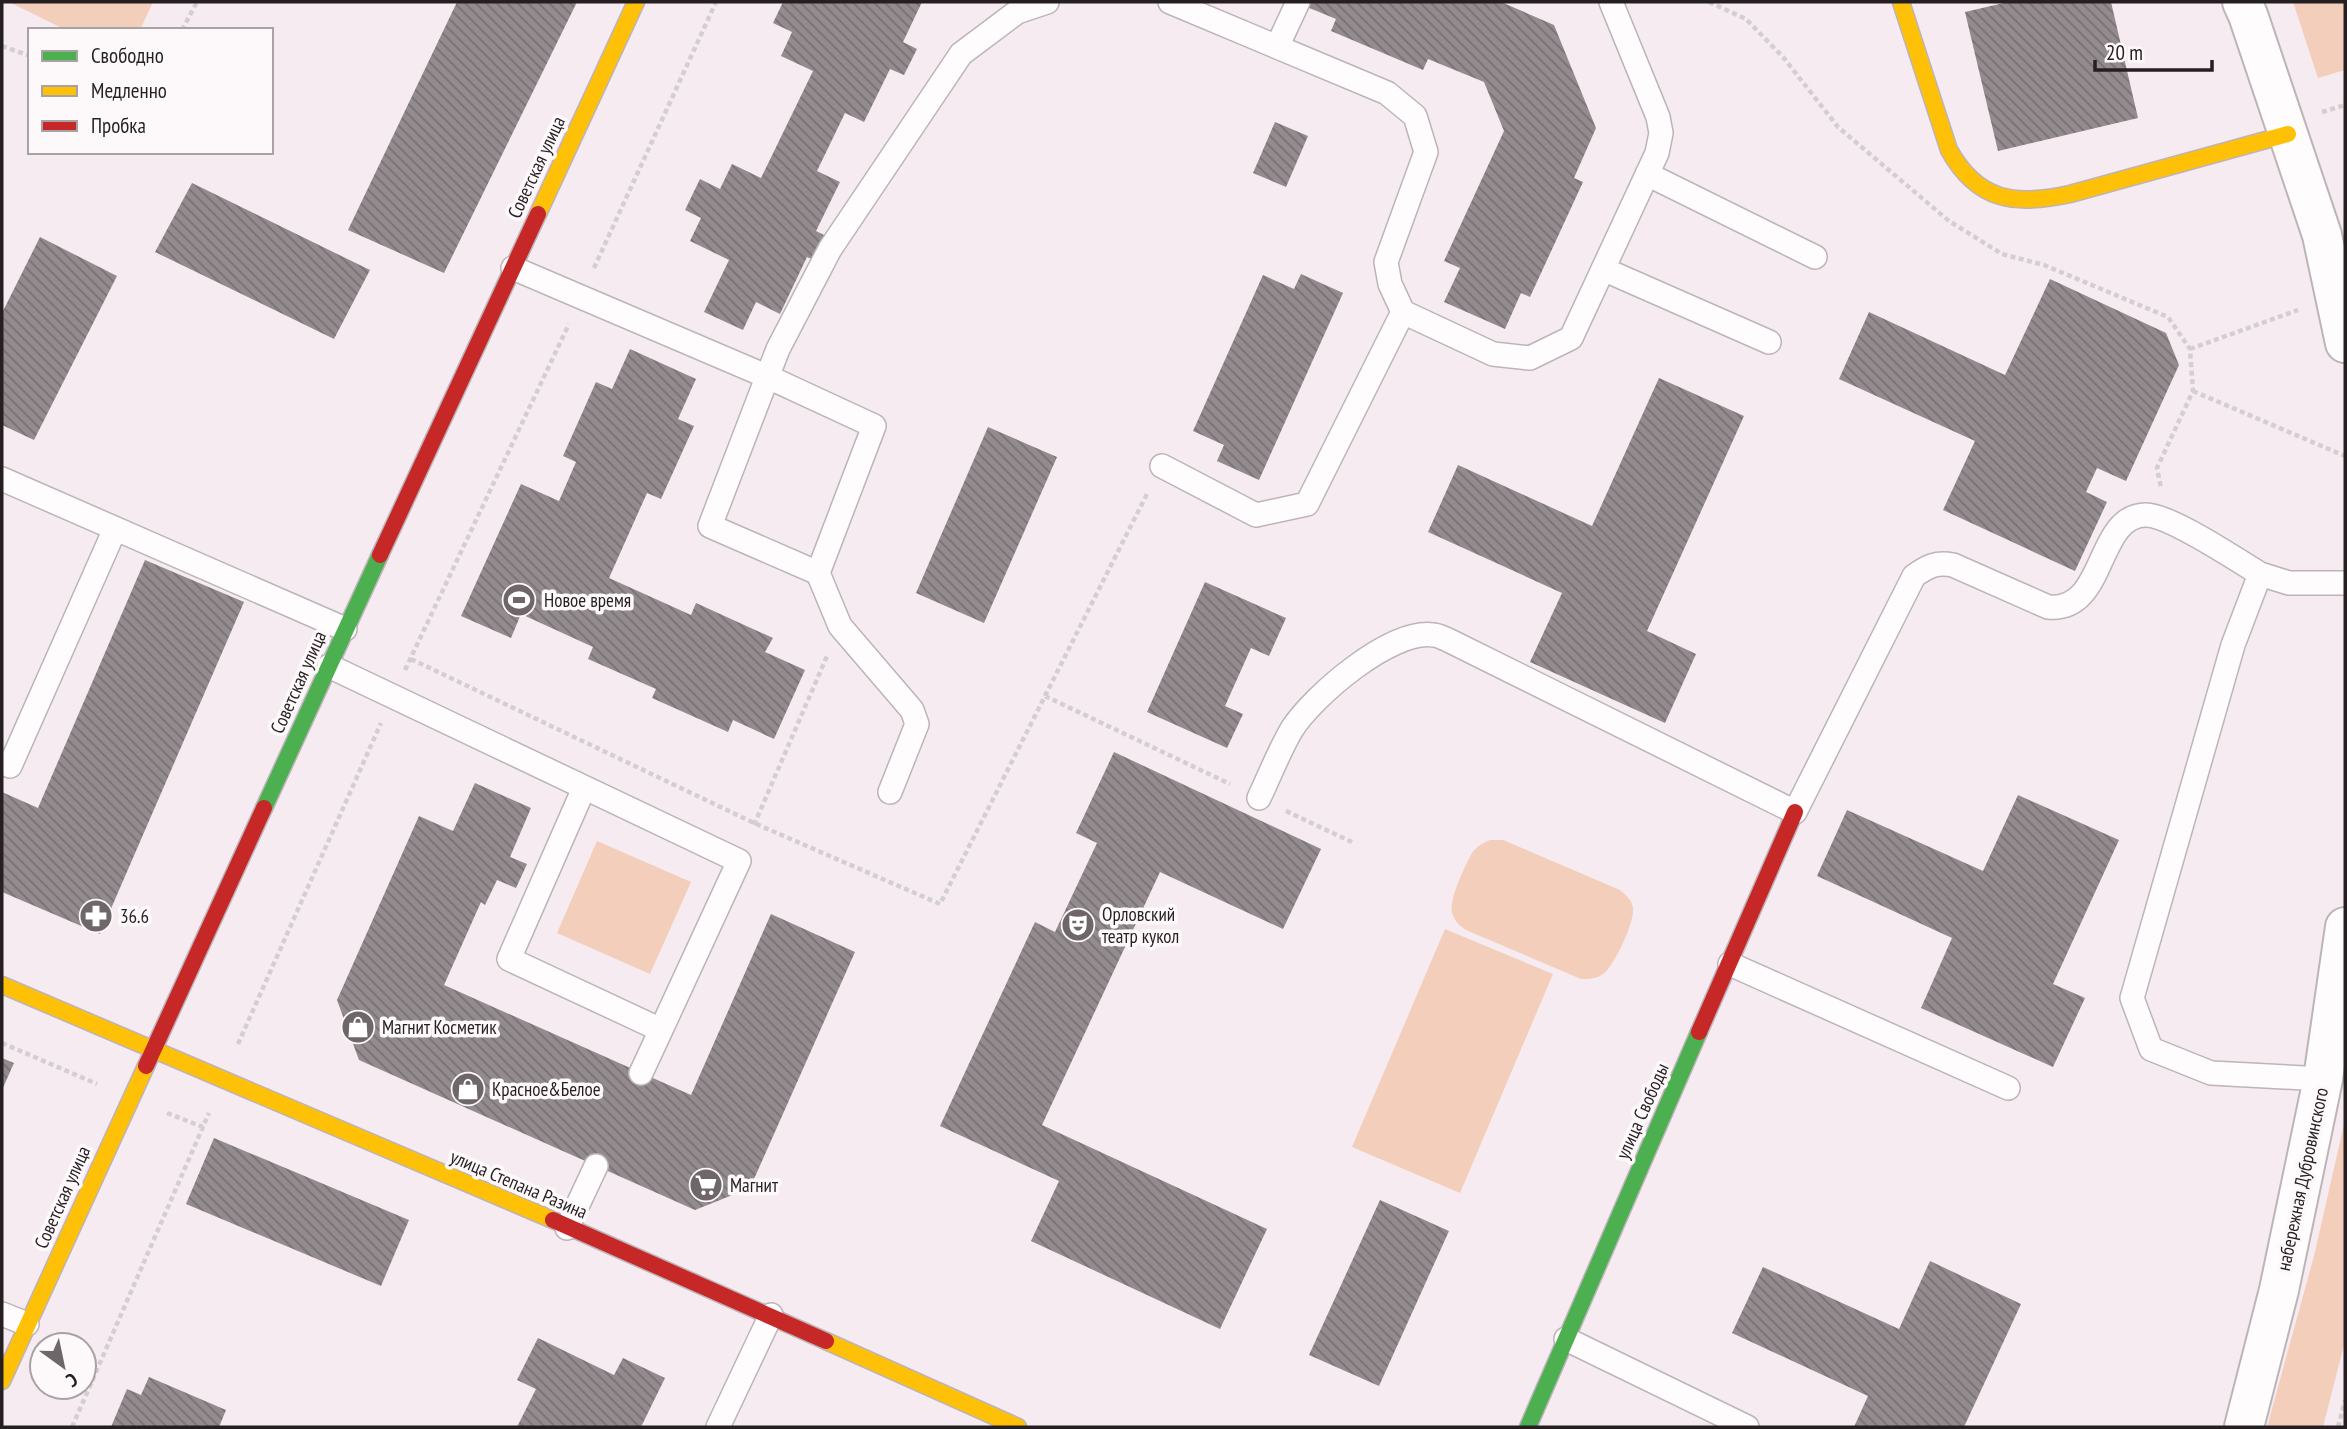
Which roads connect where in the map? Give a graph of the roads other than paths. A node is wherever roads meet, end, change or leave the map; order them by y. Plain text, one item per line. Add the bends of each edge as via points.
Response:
1 (636, 2) edge
2 (1047, 2) edge
3 (1170, 2) edge
4 (1297, 2) edge
5 (1611, 2) edge
6 (1901, 2) edge
7 (2242, 2) edge
8 (1277, 47) junction
9 (2299, 124) junction
10 (1647, 174) junction
11 (1815, 257) dead end
12 (513, 268) junction
13 (1603, 268) junction
14 (1403, 312) junction
15 (1769, 342) dead end
16 (2345, 343) edge
17 (766, 376) junction
18 (1162, 466) road end
19 (2, 480) edge
20 (115, 529) junction
21 (818, 573) junction
22 (2260, 574) junction
23 (2345, 583) edge
24 (345, 629) junction
25 (329, 666) junction
26 (2, 762) edge
27 (584, 788) junction
28 (890, 792) dead end
29 (1259, 798) road end
30 (1795, 812) junction
31 (2345, 928) edge
32 (1730, 964) junction
33 (2, 985) edge
34 (661, 1030) junction
35 (154, 1048) junction
36 (641, 1073) dead end
37 (2323, 1079) junction
38 (2008, 1088) dead end
39 (596, 1166) dead end
40 (567, 1228) junction
41 (2, 1314) edge
42 (771, 1315) junction
43 (27, 1324) junction
44 (1566, 1339) junction
45 (2, 1381) edge
46 (718, 1427) edge
47 (1018, 1427) edge
48 (1528, 1427) edge
49 (1747, 1427) edge
50 (2244, 1427) edge

1 - 12 street, Советская улица
2 - 17 lane via 1017,12 961,54 830,249
3 - 8 lane
4 - 8 lane
5 - 10 lane via 1658,117 1661,133
6 - 9 street via 1949,150 1969,178 1998,197 2017,201 2071,194 2152,173
7 - 9 street
8 - 14 lane via 1387,93 1415,116 1426,152 1387,262 1390,284
9 - 16 street
10 - 11 lane
10 - 13 lane
12 - 17 lane
12 - 24 street, Советская улица
13 - 14 lane via 1571,338 1530,358 1493,354
13 - 15 lane
14 - 18 lane via 1307,503 1256,515
17 - 21 lane via 874,426
17 - 21 lane via 710,526
19 - 20 lane
20 - 24 lane
20 - 26 lane via 10,766
21 - 28 lane via 840,626 912,710 917,724
22 - 23 lane via 2289,583
22 - 30 lane via 2186,530 2148,515 2125,522 2084,593 2061,608 2048,607 1953,565 1928,566 1914,576
22 - 37 lane via 2233,645 2132,998 2151,1049 2211,1073
24 - 25 street, Советская улица
25 - 27 lane
25 - 35 street, Советская улица
27 - 34 lane via 509,959
27 - 34 lane via 739,861
29 - 30 lane via 1293,729 1317,699 1378,652 1432,634
30 - 32 street, улица Свободы
31 - 37 street, набережная Дубровинского
32 - 38 lane
32 - 44 street, улица Свободы
33 - 35 street, улица Степана Разина
34 - 36 lane
35 - 40 street, улица Степана Разина
35 - 43 street, Советская улица
37 - 50 street, набережная Дубровинского via 2279,1290
39 - 40 lane
40 - 42 street, улица Степана Разина
41 - 43 lane
42 - 46 lane
42 - 47 street, улица Степана Разина
43 - 45 street, Советская улица
44 - 48 street, улица Свободы
44 - 49 lane

